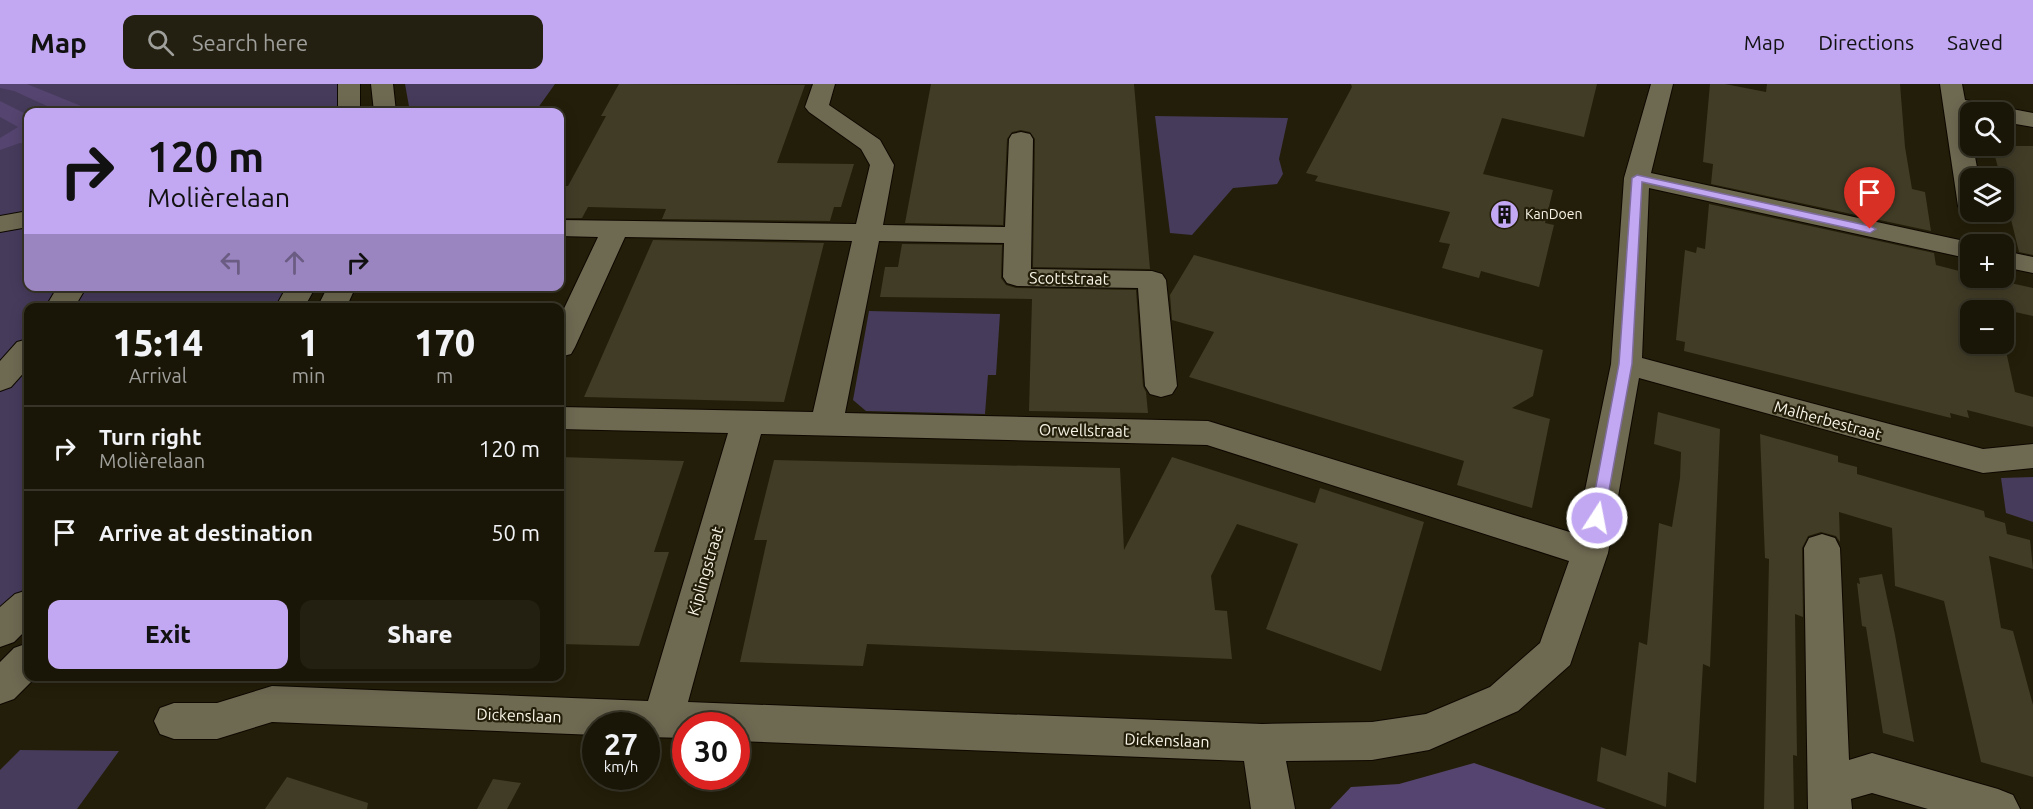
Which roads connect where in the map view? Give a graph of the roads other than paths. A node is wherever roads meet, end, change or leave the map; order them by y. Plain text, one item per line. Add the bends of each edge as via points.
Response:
1 (349, 84) edge
2 (382, 84) edge
3 (824, 84) edge
4 (1662, 84) edge
5 (1953, 95) edge
6 (1969, 102) edge
7 (349, 108) edge
8 (385, 108) edge
9 (2014, 117) edge
10 (2033, 120) edge
11 (1022, 139) dead end
12 (1965, 168) edge
13 (1637, 178) junction
14 (24, 220) edge
15 (0, 224) edge
16 (564, 228) edge
17 (615, 229) junction
18 (866, 232) junction
19 (1018, 235) junction
20 (1960, 249) edge
21 (2014, 261) edge
22 (2033, 265) edge
23 (564, 338) edge
24 (24, 353) edge
25 (1626, 364) junction
26 (0, 380) edge
27 (1161, 386) dead end
28 (564, 418) edge
29 (748, 422) junction
30 (826, 424) junction
31 (2033, 456) edge
32 (1822, 548) dead end
33 (1590, 553) junction
34 (24, 609) edge
35 (0, 631) edge
36 (24, 664) edge
37 (0, 687) edge
38 (663, 720) junction
39 (174, 721) dead end
40 (1262, 743) junction
41 (1829, 797) edge
42 (1273, 809) edge
43 (1998, 809) edge

1 - 7 street
2 - 8 street
3 - 18 street via 817,107 871,145 882,165
4 - 13 street, Dickenslaan
5 - 6 street
5 - 12 street
9 - 10 street
11 - 19 street, Scottstraat
13 - 20 street
13 - 25 street, Dickenslaan
14 - 15 street
16 - 17 street
17 - 18 street
17 - 23 street
18 - 19 street
18 - 30 street
19 - 27 street, Scottstraat via 1017,277 1152,280
21 - 22 street
24 - 26 street
25 - 31 street, Malherbestraat via 1983,461
25 - 33 street, Dickenslaan
28 - 29 street, Orwellstraat
29 - 30 street, Orwellstraat
29 - 38 street, Kiplingstraat
30 - 33 street, Orwellstraat via 1208,433
32 - 41 street
33 - 40 street, Dickenslaan via 1556,653 1504,699 1429,732 1372,741
34 - 35 street
36 - 37 street
38 - 39 street, Dickenslaan via 272,704 217,721
38 - 40 street, Dickenslaan
40 - 42 street
41 - 43 street via 1872,774

